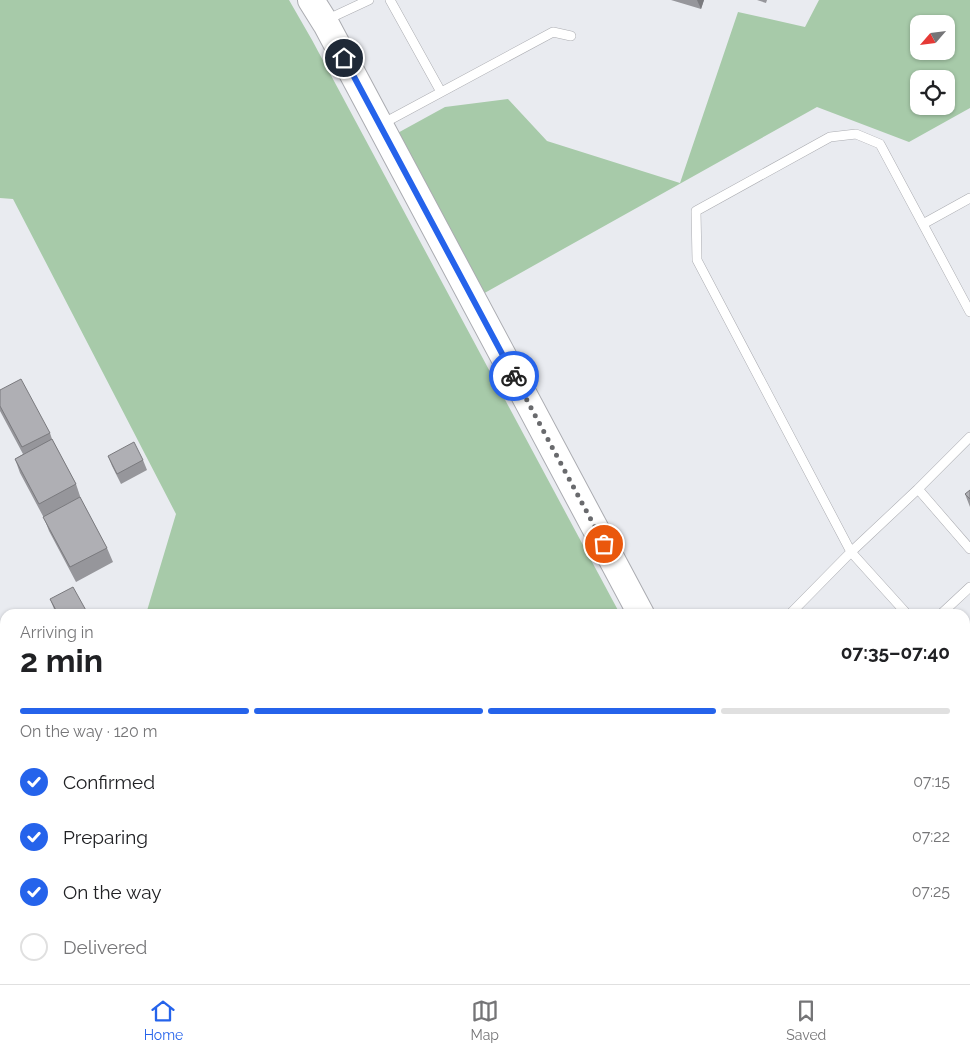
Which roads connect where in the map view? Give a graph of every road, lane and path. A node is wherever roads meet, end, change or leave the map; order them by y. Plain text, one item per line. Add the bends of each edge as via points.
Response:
1 (369, 0) edge
2 (390, 0) edge
3 (317, 11) edge
4 (571, 36) dead end
5 (441, 92) junction
6 (380, 125) junction
7 (970, 198) edge
8 (923, 224) junction
9 (970, 312) edge
10 (970, 436) edge
11 (918, 489) junction
12 (970, 549) edge
13 (851, 552) junction
14 (970, 587) edge
15 (638, 609) edge
16 (795, 609) edge
17 (902, 609) edge
18 (946, 609) edge

1 - 3 lane
2 - 5 lane
3 - 6 street
4 - 5 lane via 553,32
5 - 6 lane
6 - 15 street
7 - 8 lane
8 - 9 lane
8 - 13 lane via 880,144 856,134 830,137 696,211 697,260
10 - 11 lane
11 - 12 lane
11 - 13 lane
13 - 16 lane
13 - 17 lane
14 - 18 lane

